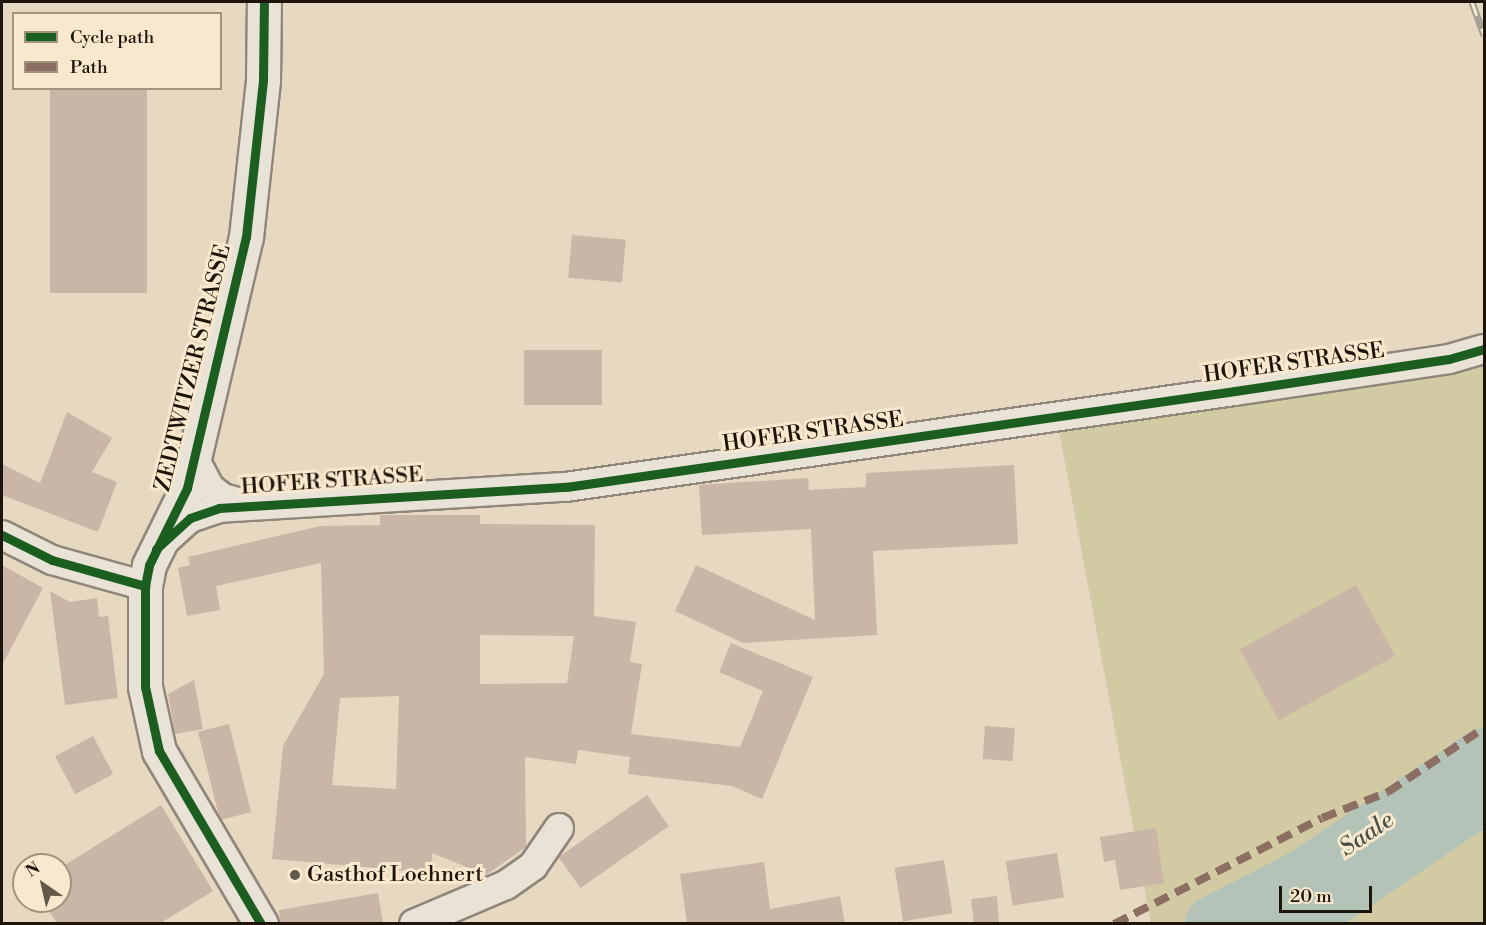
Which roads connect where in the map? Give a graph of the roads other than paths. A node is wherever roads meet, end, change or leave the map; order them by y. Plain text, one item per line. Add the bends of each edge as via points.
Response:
1 (264, 2) edge
2 (1485, 349) edge
3 (194, 458) junction
4 (254, 506) junction
5 (2, 535) edge
6 (156, 549) junction
7 (145, 586) junction
8 (559, 828) dead end
9 (261, 924) edge
10 (414, 924) edge

1 - 3 street, ZEDTWITZER STRASSE via 263,80 246,237
2 - 4 street, HOFER STRASSE via 1449,359 566,487
3 - 4 street, HOFER STRASSE via 210,488 223,498
3 - 6 street, ZEDTWITZER STRASSE via 187,488
4 - 6 street, HOFER STRASSE via 219,508 190,518
5 - 7 street via 52,560
6 - 7 street, ZEDTWITZER STRASSE
7 - 9 street, ZEDTWITZER STRASSE via 145,687 159,751
8 - 10 street via 533,866 507,885

